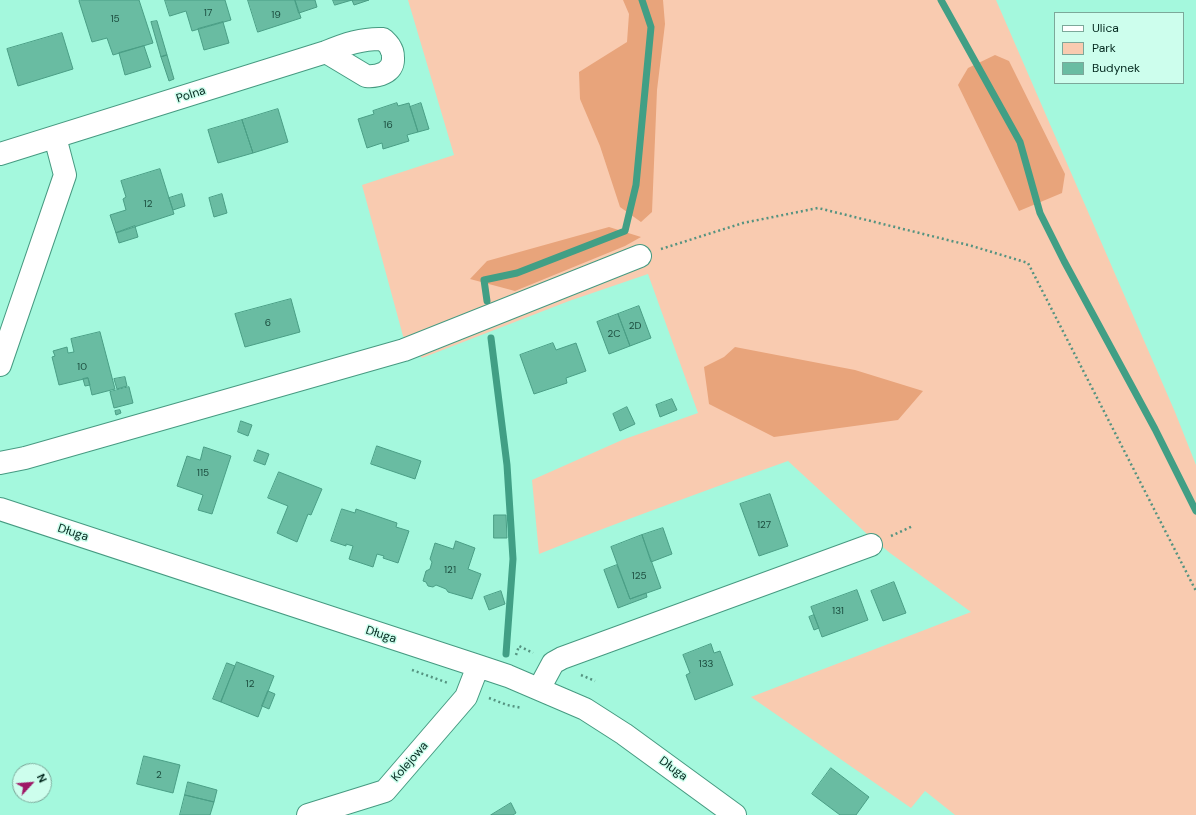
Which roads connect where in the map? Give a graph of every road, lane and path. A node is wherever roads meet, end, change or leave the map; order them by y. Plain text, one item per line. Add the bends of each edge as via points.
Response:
1 (326, 52) dead end
2 (55, 137) junction
3 (0, 154) edge
4 (640, 256) joint
5 (0, 365) edge
6 (0, 463) edge
7 (0, 509) edge
8 (871, 544) dead end
9 (1196, 591) edge
10 (478, 666) junction
11 (406, 668) dead end
12 (539, 689) junction
13 (469, 691) junction
14 (526, 709) dead end
15 (308, 815) edge
16 (735, 815) edge

1 - 2 street, Polna
2 - 3 street, Polna
2 - 5 street via 65,175
4 - 6 street via 404,350
4 - 9 path via 743,223 818,208 972,246 1028,263
7 - 10 street, Długa
8 - 12 street via 552,662
10 - 12 street, Długa
10 - 13 street, Kolejowa
11 - 13 path
12 - 16 street, Długa via 585,709 624,734
13 - 14 path via 506,705
13 - 15 street, Kolejowa via 385,791

